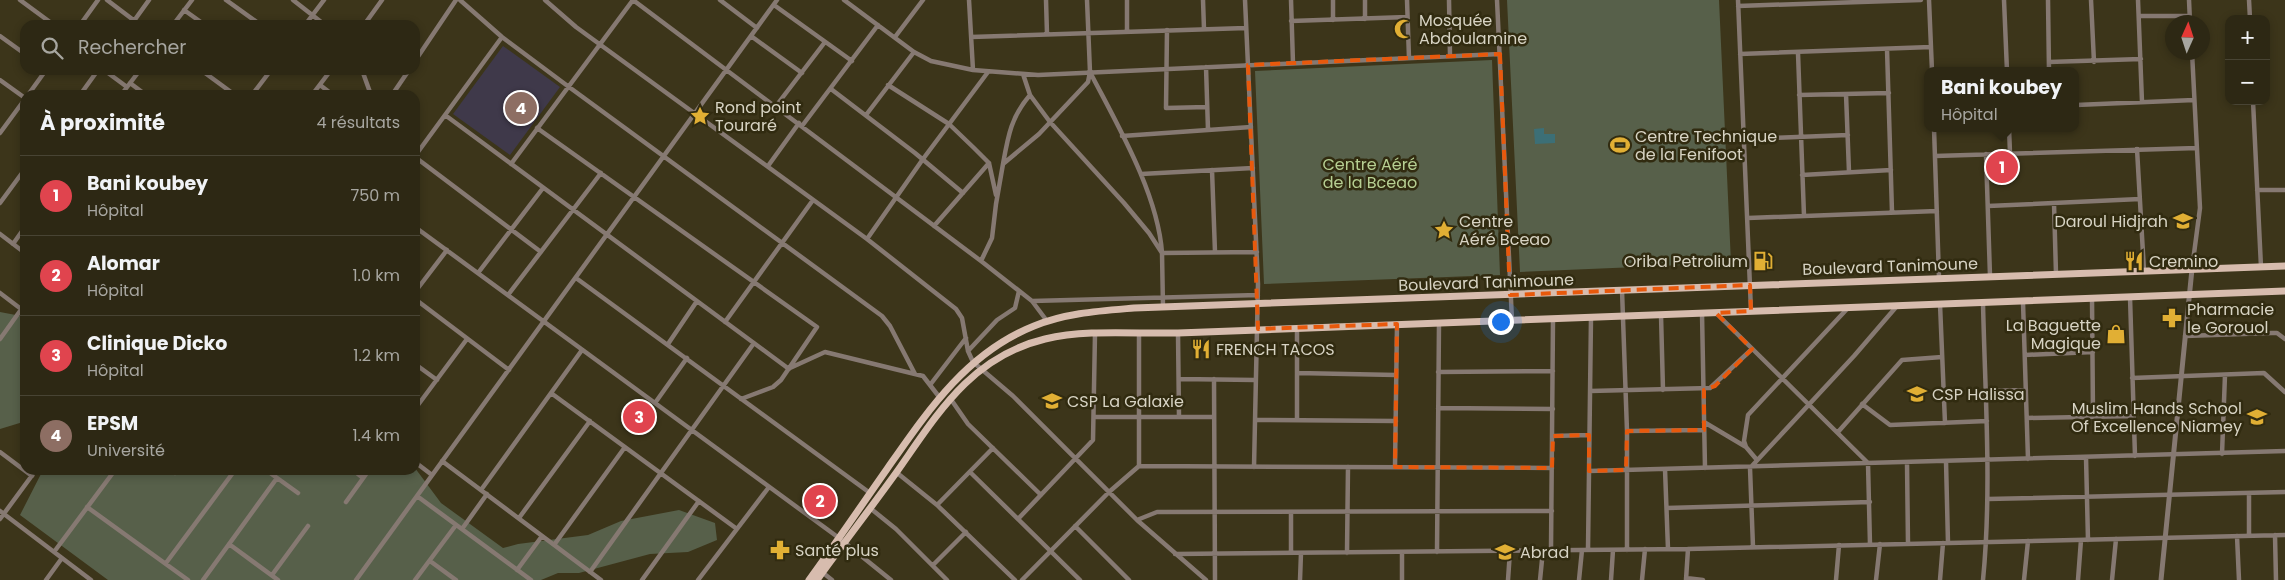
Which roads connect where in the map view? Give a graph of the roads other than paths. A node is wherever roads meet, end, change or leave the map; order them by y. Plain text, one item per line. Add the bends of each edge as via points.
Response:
1 (20, 0) edge
2 (98, 0) edge
3 (107, 0) edge
4 (149, 0) edge
5 (192, 0) edge
6 (226, 0) edge
7 (293, 0) edge
8 (324, 0) edge
9 (382, 0) edge
10 (458, 0) edge
11 (545, 0) edge
12 (633, 0) edge
13 (720, 0) edge
14 (777, 0) edge
15 (844, 0) edge
16 (923, 0) edge
17 (969, 0) edge
18 (1046, 0) edge
19 (1087, 0) edge
20 (1126, 0) edge
21 (1203, 0) edge
22 (1245, 0) edge
23 (1290, 0) edge
24 (1333, 0) edge
25 (1365, 0) edge
26 (1407, 0) edge
27 (1449, 0) edge
28 (1497, 0) edge
29 (1738, 0) edge
30 (1921, 0) edge
31 (1929, 0) edge
32 (2004, 0) edge
33 (2048, 0) edge
34 (2091, 0) edge
35 (2138, 0) edge
36 (2189, 0) edge
37 (2249, 0) edge
38 (1804, 2) edge
39 (774, 5) junction
40 (1738, 6) junction
41 (184, 10) junction
42 (313, 14) junction
43 (2190, 15) edge
44 (2250, 15) edge
45 (2139, 16) junction
46 (2165, 16) edge
47 (1407, 17) junction
48 (1366, 19) junction
49 (47, 20) edge
50 (84, 20) edge
51 (130, 20) edge
52 (135, 20) edge
53 (177, 20) edge
54 (198, 20) edge
55 (254, 20) edge
56 (309, 20) edge
57 (320, 20) edge
58 (368, 20) edge
59 (1333, 20) junction
60 (1291, 21) junction
61 (878, 26) junction
62 (757, 28) junction
63 (1246, 28) junction
64 (1204, 29) junction
65 (1167, 30) junction
66 (1127, 32) junction
67 (1088, 33) junction
68 (1047, 34) junction
69 (0, 36) edge
70 (752, 36) junction
71 (502, 37) junction
72 (971, 37) junction
73 (895, 38) junction
74 (825, 42) junction
75 (600, 44) junction
76 (1931, 48) junction
77 (1887, 49) junction
78 (20, 50) edge
79 (914, 52) junction
80 (1798, 53) junction
81 (420, 54) edge
82 (1500, 54) junction
83 (1740, 54) junction
84 (1450, 56) junction
85 (1409, 58) junction
86 (2141, 59) junction
87 (2192, 60) edge
88 (852, 61) junction
89 (2049, 62) junction
90 (2094, 62) junction
91 (1293, 63) junction
92 (1248, 65) junction
93 (1206, 67) junction
94 (1932, 67) edge
95 (2007, 67) edge
96 (2050, 67) edge
97 (1166, 69) junction
98 (727, 70) junction
99 (973, 70) junction
100 (988, 72) junction
101 (1090, 72) junction
102 (802, 73) junction
103 (1024, 74) junction
104 (42, 75) edge
105 (94, 75) edge
106 (112, 75) edge
107 (136, 75) edge
108 (209, 75) edge
109 (265, 75) edge
110 (327, 75) edge
111 (364, 75) edge
112 (406, 75) edge
113 (0, 80) edge
114 (320, 84) junction
115 (129, 85) junction
116 (888, 85) junction
117 (568, 86) junction
118 (831, 89) junction
119 (32, 90) edge
120 (84, 90) edge
121 (125, 90) edge
122 (138, 90) edge
123 (229, 90) edge
124 (255, 90) edge
125 (316, 90) edge
126 (327, 90) edge
127 (368, 90) edge
128 (395, 90) edge
129 (1889, 93) junction
130 (1846, 94) junction
131 (20, 95) edge
132 (1030, 95) junction
133 (1799, 95) junction
134 (2194, 100) junction
135 (2142, 102) junction
136 (2079, 105) edge
137 (2254, 105) edge
138 (20, 106) edge
139 (776, 106) junction
140 (1207, 107) junction
141 (695, 113) junction
142 (445, 115) junction
143 (866, 115) junction
144 (1050, 122) junction
145 (800, 124) junction
146 (949, 124) junction
147 (1251, 127) junction
148 (537, 128) junction
149 (1208, 130) junction
150 (1934, 132) edge
151 (2009, 132) edge
152 (0, 133) edge
153 (1848, 135) junction
154 (1122, 136) junction
155 (1801, 137) junction
156 (1744, 139) junction
157 (2197, 148) junction
158 (2137, 149) junction
159 (420, 150) edge
160 (2010, 153) junction
161 (1986, 154) junction
162 (1935, 156) junction
163 (663, 157) junction
164 (923, 159) junction
165 (420, 161) edge
166 (989, 163) junction
167 (511, 164) junction
168 (1003, 164) junction
169 (768, 166) junction
170 (1253, 168) junction
171 (1212, 170) junction
172 (1891, 170) junction
173 (1849, 172) junction
174 (601, 173) junction
175 (1141, 174) junction
176 (1802, 174) junction
177 (20, 176) edge
178 (543, 188) junction
179 (2257, 190) junction
180 (2285, 190) edge
181 (963, 193) junction
182 (634, 197) junction
183 (897, 197) junction
184 (2140, 199) junction
185 (813, 200) junction
186 (0, 203) edge
187 (2054, 203) junction
188 (996, 204) junction
189 (1988, 206) junction
190 (573, 210) junction
191 (1937, 211) junction
192 (1892, 212) junction
193 (1804, 216) junction
194 (1748, 218) junction
195 (934, 226) junction
196 (512, 229) junction
197 (420, 231) edge
198 (0, 234) edge
199 (20, 234) edge
200 (607, 235) junction
201 (867, 239) junction
202 (13, 244) junction
203 (781, 244) junction
204 (20, 249) edge
205 (447, 250) junction
206 (541, 252) junction
207 (1215, 252) junction
208 (1257, 252) junction
209 (1162, 253) junction
210 (981, 261) junction
211 (2285, 266) edge
212 (2260, 267) junction
213 (2192, 269) junction
214 (2144, 271) junction
215 (478, 273) junction
216 (2056, 274) junction
217 (1990, 276) junction
218 (576, 278) junction
219 (1939, 278) junction
220 (753, 283) junction
221 (420, 285) edge
222 (1750, 285) junction
223 (1622, 290) junction
224 (1019, 291) junction
225 (2285, 291) edge
226 (0, 293) edge
227 (508, 295) junction
228 (1258, 295) junction
229 (1510, 295) junction
230 (2189, 295) junction
231 (2130, 297) junction
232 (1163, 298) junction
233 (2092, 298) junction
234 (697, 301) junction
235 (1032, 301) junction
236 (2023, 302) junction
237 (420, 303) edge
238 (1983, 303) junction
239 (1258, 304) junction
240 (1940, 304) junction
241 (1897, 306) junction
242 (1163, 307) junction
243 (20, 308) edge
244 (1848, 308) junction
245 (1751, 311) junction
246 (1702, 313) junction
247 (1716, 313) junction
248 (20, 314) edge
249 (1662, 315) junction
250 (1623, 316) junction
251 (1591, 318) junction
252 (1553, 319) junction
253 (1047, 321) junction
254 (1512, 321) junction
255 (544, 322) junction
256 (724, 322) junction
257 (1439, 323) junction
258 (1397, 324) junction
259 (1297, 328) junction
260 (1258, 329) junction
261 (1178, 333) junction
262 (1095, 334) junction
263 (1139, 334) junction
264 (2185, 336) junction
265 (0, 338) edge
266 (966, 338) junction
267 (467, 339) junction
268 (2285, 339) edge
269 (754, 343) junction
270 (668, 344) junction
271 (1752, 349) junction
272 (582, 350) junction
273 (968, 351) junction
274 (2093, 352) junction
275 (2025, 355) junction
276 (1942, 357) junction
277 (687, 358) junction
278 (973, 362) junction
279 (420, 368) edge
280 (788, 369) junction
281 (981, 369) junction
282 (509, 370) junction
283 (1553, 371) junction
284 (1438, 372) junction
285 (915, 374) junction
286 (1297, 374) junction
287 (1396, 375) junction
288 (2226, 376) junction
289 (2181, 377) junction
290 (1782, 378) junction
291 (2132, 378) junction
292 (1179, 379) junction
293 (1214, 379) junction
294 (436, 380) junction
295 (1255, 380) junction
296 (930, 385) junction
297 (723, 386) junction
298 (1704, 389) junction
299 (1626, 390) junction
300 (1663, 390) junction
301 (2026, 390) junction
302 (1590, 391) junction
303 (1986, 391) junction
304 (2285, 392) edge
305 (552, 393) junction
306 (940, 398) junction
307 (950, 398) junction
308 (741, 399) junction
309 (420, 402) edge
310 (654, 403) junction
311 (1810, 404) junction
312 (1862, 404) junction
313 (1438, 408) junction
314 (1553, 409) junction
315 (2133, 416) junction
316 (1094, 417) junction
317 (1140, 417) junction
318 (1179, 417) junction
319 (1214, 417) junction
320 (2093, 417) junction
321 (2027, 418) junction
322 (1255, 420) junction
323 (1296, 420) junction
324 (590, 421) junction
325 (1396, 421) junction
326 (1987, 421) junction
327 (1704, 422) junction
328 (1945, 422) junction
329 (692, 430) junction
330 (1704, 430) junction
331 (1626, 431) junction
332 (1838, 432) junction
333 (1589, 435) junction
334 (1553, 436) junction
335 (625, 447) junction
336 (1746, 447) junction
337 (993, 448) junction
338 (2285, 451) edge
339 (0, 452) edge
340 (2222, 454) junction
341 (2173, 455) junction
342 (2136, 456) junction
343 (2086, 457) junction
344 (1076, 459) junction
345 (2028, 459) junction
346 (1757, 460) junction
347 (1988, 460) junction
348 (442, 461) junction
349 (1946, 461) junction
350 (1907, 462) junction
351 (1868, 464) junction
352 (420, 466) edge
353 (1139, 466) junction
354 (1214, 466) junction
355 (1254, 466) junction
356 (20, 467) edge
357 (1348, 467) junction
358 (1395, 467) junction
359 (1437, 468) junction
360 (1552, 468) junction
361 (1705, 468) junction
362 (1750, 468) junction
363 (1665, 469) junction
364 (1626, 470) junction
365 (1589, 471) junction
366 (896, 472) junction
367 (970, 472) junction
368 (661, 474) junction
369 (110, 475) edge
370 (231, 475) edge
371 (273, 475) edge
372 (359, 475) edge
373 (365, 475) edge
374 (432, 475) junction
375 (32, 476) edge
376 (277, 478) junction
377 (363, 478) junction
378 (768, 487) junction
379 (481, 490) junction
380 (1109, 492) junction
381 (2285, 492) edge
382 (298, 493) dead end
383 (870, 493) junction
384 (2248, 493) junction
385 (487, 494) junction
386 (2169, 494) junction
387 (1041, 495) junction
388 (416, 496) junction
389 (2088, 497) junction
390 (1988, 499) junction
391 (699, 501) junction
392 (346, 502) dead end
393 (1870, 502) junction
394 (937, 505) junction
395 (1752, 506) junction
396 (87, 507) junction
397 (869, 508) junction
398 (1666, 508) junction
399 (1552, 511) junction
400 (2, 512) edge
401 (1215, 512) junction
402 (1291, 512) junction
403 (1348, 512) junction
404 (1437, 512) junction
405 (519, 518) junction
406 (1018, 519) junction
407 (0, 520) edge
408 (1137, 520) junction
409 (456, 525) junction
410 (308, 526) dead end
411 (1076, 526) junction
412 (462, 529) junction
413 (737, 529) junction
414 (966, 532) junction
415 (2275, 535) junction
416 (2285, 535) edge
417 (542, 536) junction
418 (2238, 536) junction
419 (2249, 536) junction
420 (2165, 537) junction
421 (2116, 539) junction
422 (842, 540) junction
423 (2082, 540) junction
424 (2088, 540) junction
425 (2028, 541) junction
426 (1987, 542) junction
427 (1946, 543) junction
428 (229, 544) junction
429 (1880, 544) junction
430 (1908, 544) junction
431 (554, 545) junction
432 (1840, 545) junction
433 (1870, 545) junction
434 (1753, 547) junction
435 (1645, 549) junction
436 (1668, 549) junction
437 (1688, 549) junction
438 (1542, 550) junction
439 (1551, 550) junction
440 (1582, 550) junction
441 (1588, 550) junction
442 (1613, 550) junction
443 (1627, 550) junction
444 (1051, 551) junction
445 (1510, 551) junction
446 (54, 552) junction
447 (1347, 552) junction
448 (1402, 552) junction
449 (1437, 552) junction
450 (1291, 553) junction
451 (1301, 553) junction
452 (1175, 554) junction
453 (1216, 554) junction
454 (62, 558) junction
455 (430, 561) junction
456 (166, 563) junction
457 (933, 565) junction
458 (517, 570) junction
459 (590, 572) junction
460 (822, 572) junction
461 (272, 575) junction
462 (1686, 579) edge
463 (46, 580) edge
464 (91, 580) edge
465 (188, 580) edge
466 (203, 580) edge
467 (278, 580) edge
468 (356, 580) edge
469 (415, 580) edge
470 (456, 580) edge
471 (530, 580) edge
472 (601, 580) edge
473 (642, 580) edge
474 (698, 580) edge
475 (809, 580) edge
476 (817, 580) edge
477 (832, 580) edge
478 (891, 580) edge
479 (948, 580) edge
480 (1015, 580) edge
481 (1022, 580) edge
482 (1080, 580) edge
483 (1129, 580) edge
484 (1206, 580) edge
485 (1215, 580) edge
486 (1300, 580) edge
487 (1402, 580) edge
488 (1508, 580) edge
489 (1540, 580) edge
490 (1579, 580) edge
491 (1610, 580) edge
492 (1642, 580) edge
493 (1703, 580) edge
494 (1836, 580) edge
495 (1876, 580) edge
496 (1940, 580) edge
497 (1983, 580) edge
498 (2024, 580) edge
499 (2078, 580) edge
500 (2112, 580) edge
501 (2161, 580) edge
502 (2239, 580) edge
503 (2276, 580) edge

1 - 49 street
2 - 50 street
3 - 51 street
4 - 52 street
5 - 41 street
6 - 55 street
7 - 42 street
8 - 42 street
9 - 58 street
10 - 71 street
10 - 81 street
11 - 75 street
12 - 75 street
12 - 98 street
13 - 62 street
14 - 39 street
15 - 61 street
16 - 73 street
17 - 72 street
18 - 68 street
19 - 67 street
20 - 66 street
21 - 64 street
22 - 63 street
23 - 60 street
24 - 59 street
25 - 48 street
26 - 47 street
27 - 84 street
28 - 82 street
29 - 40 street
30 - 38 street
31 - 76 street
32 - 95 street
33 - 89 street
34 - 90 street
35 - 45 street
36 - 43 street
37 - 44 street
38 - 40 street
39 - 62 street
39 - 74 street
40 - 83 street
41 - 53 street
41 - 54 street
42 - 56 street
42 - 57 street
45 - 46 street
45 - 86 street
47 - 48 street
47 - 85 street
48 - 59 street
59 - 60 street
60 - 91 street
61 - 73 street
61 - 88 street
62 - 70 street
63 - 64 street
63 - 92 street
64 - 65 street
65 - 66 street
65 - 97 street
66 - 67 street
67 - 68 street
67 - 101 street
68 - 72 street
69 - 78 street
70 - 98 street
70 - 102 street
71 - 117 street
71 - 142 street
72 - 99 street
73 - 79 street
74 - 88 street
74 - 102 street
75 - 117 street
75 - 141 street
76 - 77 street
76 - 94 street
77 - 80 street
77 - 129 street
79 - 99 street via 935,63
79 - 116 street
80 - 83 street
80 - 133 street
82 - 84 street
82 - 229 street
83 - 156 street
84 - 85 street
85 - 91 street
86 - 90 street
86 - 135 street
87 - 134 street
88 - 118 street
89 - 90 street
89 - 96 street
91 - 92 street
92 - 93 street
92 - 147 street
93 - 97 street
93 - 140 street
97 - 101 street
97 - 140 street via 1166,108
98 - 139 street
98 - 141 street
99 - 100 street
100 - 103 street
100 - 146 street
101 - 103 street
101 - 144 street via 1086,86
101 - 154 street
102 - 139 street
103 - 132 street
104 - 119 street
105 - 120 street
106 - 115 street
107 - 115 street
108 - 123 street
109 - 124 street
110 - 114 street
111 - 127 street
112 - 128 street
113 - 131 street
114 - 125 street
114 - 126 street
115 - 121 street
115 - 122 street
116 - 143 street
116 - 146 street
117 - 148 street
117 - 163 street
118 - 143 street
118 - 145 street
129 - 130 street
129 - 172 street
130 - 133 street
130 - 153 street
132 - 144 street
132 - 168 street via 1009,129
133 - 155 street
134 - 135 street
134 - 157 street
135 - 136 street
137 - 179 street
138 - 152 street
139 - 145 street
140 - 149 street
141 - 163 street
141 - 169 street
142 - 159 street
142 - 167 street
143 - 164 street
144 - 168 street
144 - 209 street via 1124,203
145 - 169 street
145 - 183 street
146 - 164 street
146 - 166 street
147 - 149 street
147 - 170 street
148 - 167 street
148 - 174 street
149 - 154 street
150 - 162 street
151 - 160 street
153 - 155 street
153 - 173 street
154 - 175 street
155 - 156 street
155 - 176 street
156 - 194 street
157 - 158 street
157 - 213 street via 2200,208
158 - 160 street
158 - 184 street
160 - 161 street
161 - 162 street
161 - 189 street
162 - 191 street
163 - 182 street
163 - 203 street
164 - 181 street
164 - 183 street
165 - 196 street
166 - 181 street
166 - 188 street
167 - 178 street
168 - 188 street
169 - 185 street
170 - 171 street
170 - 208 street
171 - 175 street
171 - 207 street
172 - 173 street
172 - 192 street
173 - 176 street
174 - 182 street
174 - 190 street
175 - 209 street via 1161,236
176 - 193 street
177 - 186 street
178 - 190 street
178 - 196 street
179 - 180 street
179 - 212 street
181 - 195 street
182 - 200 street
182 - 220 street
183 - 195 street
183 - 201 street
184 - 187 street
184 - 214 street
185 - 201 street
185 - 203 street
187 - 189 street
187 - 216 street
188 - 210 street via 992,238
189 - 217 street
190 - 200 street
190 - 206 street
191 - 192 street
191 - 219 street
192 - 193 street
193 - 194 street
194 - 222 street
195 - 210 street
196 - 206 street
196 - 215 street
197 - 205 street
198 - 202 street
199 - 202 street
200 - 218 street
200 - 234 street
201 - 266 street via 956,309 962,318
202 - 204 street
203 - 220 street
203 - 285 street via 882,316
205 - 215 street
205 - 221 street
206 - 227 street
207 - 208 street
207 - 209 street
208 - 228 street
209 - 232 street
210 - 224 street
211 - 212 main road, Boulevard Tanimoune
212 - 213 main road, Boulevard Tanimoune
213 - 214 main road, Boulevard Tanimoune
213 - 230 street
214 - 216 main road, Boulevard Tanimoune
215 - 227 street
216 - 217 main road, Boulevard Tanimoune
217 - 219 main road, Boulevard Tanimoune
218 - 255 street
218 - 270 street
219 - 222 main road, Boulevard Tanimoune
220 - 256 street
220 - 280 street via 817,327
222 - 223 main road, Boulevard Tanimoune
222 - 245 street
223 - 229 main road, Boulevard Tanimoune
223 - 250 street
224 - 235 street
224 - 273 street via 1014,308
225 - 230 main road, Boulevard Tanimoune
226 - 243 street
227 - 255 street
228 - 232 street
228 - 239 street
229 - 239 main road, Boulevard Tanimoune
229 - 254 street
230 - 231 main road, Boulevard Tanimoune
230 - 264 street
231 - 233 main road, Boulevard Tanimoune
231 - 291 street
232 - 235 street
232 - 242 street
233 - 236 main road, Boulevard Tanimoune
233 - 274 street
234 - 256 street
234 - 270 street
235 - 253 street
236 - 238 main road, Boulevard Tanimoune
236 - 275 street
237 - 267 street
238 - 240 main road, Boulevard Tanimoune
238 - 303 street
239 - 242 main road, Boulevard Tanimoune
239 - 260 street
240 - 241 main road, Boulevard Tanimoune
240 - 276 street
241 - 244 main road, Boulevard Tanimoune
241 - 311 street
242 - 253 main road, Boulevard Tanimoune via 1091,311
244 - 245 main road, Boulevard Tanimoune
244 - 290 street
245 - 247 main road, Boulevard Tanimoune
246 - 247 main road, Boulevard Tanimoune
246 - 249 main road, Boulevard Tanimoune
246 - 298 street
247 - 271 street
248 - 265 street
249 - 250 main road, Boulevard Tanimoune
249 - 300 street
250 - 251 main road, Boulevard Tanimoune
250 - 299 street
251 - 252 main road, Boulevard Tanimoune
251 - 302 street
252 - 254 main road, Boulevard Tanimoune
252 - 283 street
253 - 278 main road, Boulevard Tanimoune via 1006,340
254 - 257 main road, Boulevard Tanimoune
255 - 272 street
255 - 282 street
256 - 269 street
257 - 258 main road, Boulevard Tanimoune
257 - 284 street
258 - 259 main road, Boulevard Tanimoune
258 - 287 street
259 - 260 main road, Boulevard Tanimoune
259 - 286 street
260 - 261 main road, Boulevard Tanimoune
260 - 295 street
261 - 263 main road, Boulevard Tanimoune
261 - 292 street
262 - 263 main road, Boulevard Tanimoune
262 - 281 main road, Boulevard Tanimoune via 1045,339 1010,351
262 - 316 street
263 - 317 street
264 - 268 street via 2277,333
264 - 289 street
266 - 273 street
266 - 296 street
267 - 282 street
267 - 294 street
269 - 280 street
269 - 297 street
270 - 277 street
271 - 290 street
271 - 298 street via 1715,386
272 - 305 street
272 - 310 street
273 - 278 street
274 - 275 street
274 - 320 street
275 - 301 street
276 - 312 street via 1904,359
276 - 328 street
277 - 297 street
277 - 310 street
278 - 281 street
278 - 306 main road, Boulevard Tanimoune
279 - 294 street
280 - 285 street via 825,352
280 - 308 street via 773,387
281 - 307 main road, Boulevard Tanimoune
281 - 344 street via 1010,393
282 - 348 street
283 - 284 street
283 - 314 street
284 - 313 street
285 - 296 street via 923,376
286 - 287 street
286 - 323 street
287 - 325 street
288 - 289 street
288 - 304 street via 2266,373
288 - 340 street
289 - 291 street
289 - 341 street
290 - 311 street
290 - 336 street via 1748,415 1744,432
291 - 315 street
292 - 293 street
292 - 318 street
293 - 295 street
293 - 319 street
294 - 309 street
295 - 322 street
296 - 306 street
297 - 308 street
297 - 329 street
298 - 300 street
298 - 327 street
299 - 300 street
299 - 302 street
299 - 331 street
301 - 303 street
301 - 321 street
302 - 333 street
303 - 326 street
305 - 324 street
305 - 379 street
306 - 383 main road, Boulevard Tanimoune
307 - 337 street via 966,421
307 - 366 main road, Boulevard Tanimoune
308 - 383 street
310 - 329 street
311 - 332 street
311 - 346 street
312 - 328 street via 1888,424
312 - 332 street
313 - 314 street
313 - 359 street
314 - 334 street
315 - 320 street
315 - 342 street
316 - 317 street
316 - 344 street via 1093,440
317 - 318 street
317 - 353 street
318 - 319 street
319 - 354 street
320 - 321 street
321 - 345 street
322 - 323 street
322 - 355 street
323 - 325 street
324 - 335 street
324 - 405 street
325 - 358 street
326 - 328 street
326 - 347 street
327 - 330 street
327 - 336 street
329 - 368 street
329 - 378 street
330 - 331 street
330 - 361 street
331 - 364 street
332 - 351 street
333 - 334 street
333 - 365 street
334 - 360 street
335 - 368 street
335 - 431 street
336 - 346 street
337 - 367 street
337 - 387 street
338 - 340 street
339 - 356 street
340 - 341 street
341 - 342 street
341 - 386 street
342 - 343 street
343 - 345 street
343 - 389 street
344 - 380 street
344 - 387 street
345 - 347 street
346 - 362 street
347 - 349 street
347 - 390 street
348 - 374 street
348 - 379 street
349 - 350 street
349 - 427 street
350 - 351 street
350 - 430 street
351 - 362 street
351 - 393 street
352 - 374 street
353 - 354 street
353 - 380 street
354 - 355 street
354 - 401 street
355 - 357 street
357 - 358 street
357 - 403 street
358 - 359 street
359 - 360 street
359 - 404 street
360 - 399 street
361 - 362 street
361 - 363 street
362 - 395 street
363 - 364 street
363 - 398 street
364 - 365 street
364 - 443 street
365 - 441 street
366 - 394 street
366 - 397 main road, Boulevard Tanimoune
367 - 394 street
367 - 406 street
368 - 391 street
368 - 459 street
369 - 396 street
370 - 456 street
371 - 376 street
372 - 377 street
373 - 377 street
374 - 388 street
375 - 400 street
376 - 382 street
376 - 428 street
377 - 392 street
378 - 413 street
378 - 422 street
379 - 385 street
380 - 408 street
380 - 411 street
381 - 384 street
383 - 422 main road, Boulevard Tanimoune
384 - 386 street
384 - 419 street
385 - 405 street
385 - 412 street
386 - 389 street
386 - 420 street
387 - 406 street
388 - 409 street
388 - 468 street
389 - 390 street
389 - 424 street
390 - 426 street
391 - 413 street
391 - 473 street
393 - 395 street
393 - 433 street
394 - 414 street
395 - 398 street
395 - 434 street
396 - 446 street
396 - 456 street
397 - 422 main road, Boulevard Tanimoune
397 - 457 street via 893,526
398 - 436 street
399 - 404 street
399 - 439 street
400 - 407 street
400 - 446 street
401 - 402 street
401 - 408 street via 1157,512
401 - 453 street
402 - 403 street
402 - 450 street
403 - 404 street
403 - 447 street
404 - 449 street
405 - 417 street
406 - 444 street
408 - 452 street
409 - 412 street
409 - 455 street
410 - 461 street
411 - 444 street
411 - 483 street
412 - 458 street
413 - 474 street
414 - 457 street
414 - 480 street
415 - 416 street
415 - 419 street
415 - 503 street
417 - 431 street
417 - 458 street
418 - 419 street
418 - 420 street
418 - 502 street
420 - 421 street
420 - 501 street
421 - 424 street
421 - 500 street
422 - 460 main road, Boulevard Tanimoune
422 - 475 main road, Boulevard Tanimoune
422 - 478 street
423 - 424 street
423 - 425 street
423 - 499 street
425 - 426 street
425 - 498 street
426 - 427 street
426 - 497 street
427 - 430 street
427 - 496 street
428 - 461 street
428 - 466 street
429 - 430 street
429 - 433 street
429 - 495 street
431 - 459 street
432 - 433 street
432 - 434 street
432 - 494 street
434 - 437 street
435 - 436 street
435 - 443 street
435 - 492 street
436 - 437 street
437 - 462 street
438 - 439 street
438 - 445 street
438 - 489 street
439 - 440 street
440 - 441 street
440 - 490 street
441 - 442 street
442 - 443 street
442 - 491 street
444 - 481 street
444 - 482 street
445 - 449 street
445 - 488 street
446 - 454 street
447 - 448 street
447 - 451 street
448 - 449 street
448 - 487 street
450 - 451 street
450 - 453 street
451 - 486 street
452 - 453 street
452 - 484 street
453 - 485 street
454 - 463 street
454 - 464 street
455 - 469 street
455 - 470 street
456 - 465 street
457 - 479 street
458 - 471 street
459 - 472 street
460 - 476 main road, Boulevard Tanimoune
460 - 477 street
461 - 467 street
462 - 493 street

